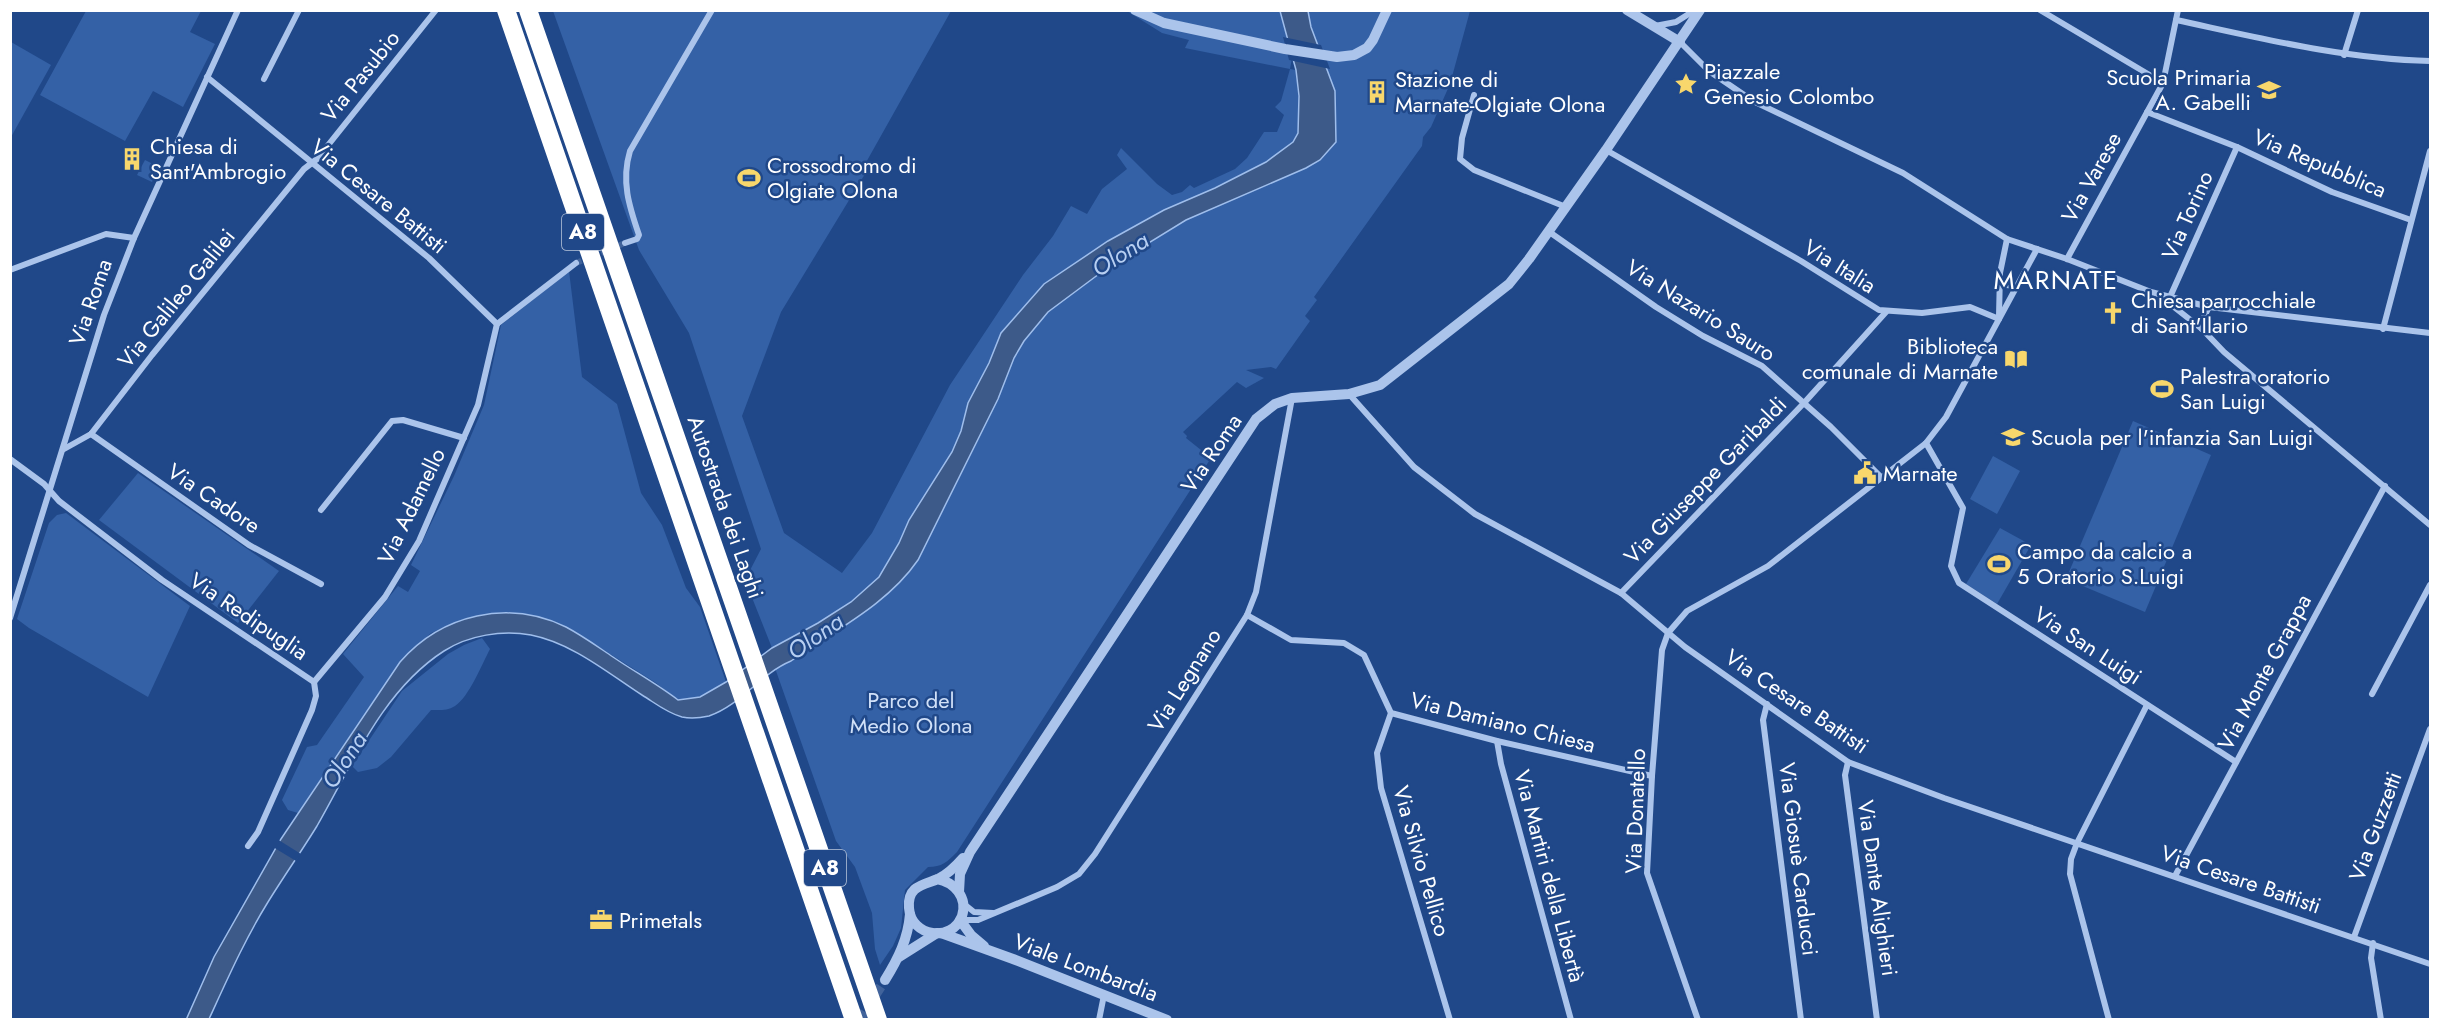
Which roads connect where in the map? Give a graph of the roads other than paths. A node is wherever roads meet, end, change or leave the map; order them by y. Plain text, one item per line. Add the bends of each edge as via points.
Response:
1 (238, 10) edge
2 (299, 10) edge
3 (436, 10) edge
4 (506, 10) edge
5 (528, 10) edge
6 (712, 10) edge
7 (1135, 10) edge
8 (1387, 10) edge
9 (1627, 10) edge
10 (1697, 10) edge
11 (2040, 10) edge
12 (2178, 10) edge
13 (2358, 10) edge
14 (2176, 20) junction
15 (1655, 26) junction
16 (1680, 42) junction
17 (2344, 55) junction
18 (2430, 61) edge
19 (207, 77) junction
20 (264, 79) dead end
21 (2163, 83) junction
22 (1474, 95) dead end
23 (2147, 112) junction
24 (2237, 147) junction
25 (1606, 150) junction
26 (2430, 151) edge
27 (310, 162) junction
28 (1566, 207) junction
29 (2412, 220) junction
30 (1548, 231) junction
31 (134, 238) junction
32 (2007, 240) junction
33 (625, 243) tunnel mouth
34 (2037, 249) junction
35 (2067, 259) junction
36 (576, 263) tunnel mouth
37 (10, 270) edge
38 (1999, 278) junction
39 (2017, 286) junction
40 (2170, 297) junction
41 (2209, 307) junction
42 (1886, 312) junction
43 (1999, 319) junction
44 (497, 324) junction
45 (2383, 329) junction
46 (2202, 330) junction
47 (2430, 333) edge
48 (1348, 394) junction
49 (1292, 398) junction
50 (1804, 403) junction
51 (92, 434) junction
52 (464, 438) junction
53 (1926, 443) junction
54 (64, 448) junction
55 (10, 459) edge
56 (1881, 476) junction
57 (2385, 486) junction
58 (51, 492) junction
59 (321, 510) dead end
60 (2430, 525) edge
61 (321, 584) dead end
62 (2430, 585) edge
63 (1621, 593) junction
64 (1247, 615) junction
65 (10, 618) edge
66 (1668, 633) junction
67 (314, 682) junction
68 (2372, 694) dead end
69 (1767, 704) junction
70 (2147, 705) junction
71 (1391, 713) junction
72 (2430, 729) edge
73 (1497, 741) junction
74 (1848, 762) junction
75 (2236, 762) junction
76 (1652, 776) junction
77 (2077, 843) junction
78 (248, 846) dead end
79 (970, 852) junction
80 (2175, 876) junction
81 (937, 879) junction
82 (959, 892) junction
83 (963, 904) junction
84 (996, 912) junction
85 (910, 913) junction
86 (960, 920) junction
87 (938, 933) junction
88 (2354, 936) junction
89 (2373, 943) junction
90 (991, 951) junction
91 (899, 957) junction
92 (2430, 964) edge
93 (885, 980) tunnel mouth
94 (1104, 995) junction
95 (1164, 1019) edge
96 (854, 1020) edge
97 (878, 1020) edge
98 (1099, 1020) edge
99 (1450, 1020) edge
100 (1571, 1020) edge
101 (1698, 1020) edge
102 (1801, 1020) edge
103 (1877, 1020) edge
104 (2109, 1020) edge
105 (2381, 1020) edge

1 - 19 street, Via Roma
2 - 20 street
3 - 27 street, Via Pasubio via 318,159
4 - 96 highway, Autostrada dei Laghi / A8
5 - 97 highway, Autostrada dei Laghi / A8
6 - 33 street via 630,151 626,164 627,201 639,235
7 - 8 street via 1164,23 1337,57 1367,48
9 - 15 street
10 - 15 street via 1676,22
10 - 16 street, Via Roma
11 - 21 street
12 - 14 street, Via Varese
13 - 17 street
14 - 17 street
14 - 21 street, Via Varese
15 - 16 street
16 - 25 street, Via Roma
16 - 32 street via 1706,69 1752,101 1903,173
17 - 18 street
19 - 27 street, Via Cesare Battisti
19 - 31 street, Via Roma
21 - 23 street, Via Varese
22 - 28 street via 1460,159 1474,170
23 - 24 street, Via Repubblica
23 - 35 street, Via Varese
24 - 29 street, Via Repubblica via 2332,192
24 - 40 street, Via Torino
25 - 28 street, Via Roma
25 - 42 street, Via Italia
26 - 29 street
27 - 44 street, Via Cesare Battisti via 429,258
27 - 51 street, Via Galileo Galilei via 152,354
28 - 30 street, Via Roma
29 - 45 street
30 - 48 street, Via Roma via 1509,284 1380,385
30 - 50 street, Via Nazario Sauro via 1656,307 1762,366
31 - 37 street via 106,234
31 - 54 street, Via Roma via 104,315
32 - 34 street
32 - 38 street
34 - 35 street
34 - 39 street
35 - 40 street
36 - 44 street
38 - 39 street via 2006,285
38 - 43 street
39 - 43 street
40 - 41 street
40 - 46 street via 2174,307
41 - 45 street
41 - 46 street
42 - 43 street, Via Italia via 1922,313 1970,307
42 - 50 street, Via Giuseppe Garibaldi
43 - 53 street via 1946,417
44 - 52 street, Via Adamello via 478,405
45 - 47 street
46 - 57 street
48 - 49 street, Via Roma
48 - 63 street, Via Cesare Battisti via 1414,467 1475,514
49 - 64 street, Via Legnano via 1256,592
49 - 79 street, Via Roma via 1275,404 1247,431
50 - 56 street, Via Nazario Sauro
50 - 63 street, Via Giuseppe Garibaldi
51 - 54 street, Via Galileo Galilei
51 - 61 street, Via Cadore via 249,545
52 - 59 street via 404,420 392,421
52 - 67 street, Via Adamello via 419,541 386,597
53 - 56 street
53 - 70 street, Via San Luigi via 1963,508 1951,566 1959,583
54 - 58 street, Via Roma
55 - 58 street, Via Redipuglia
56 - 66 street via 1768,566 1687,611
57 - 60 street
57 - 75 street, Via Monte Grappa
58 - 65 street, Via Roma
58 - 67 street, Via Redipuglia via 162,580
62 - 68 street
63 - 66 street, Via Cesare Battisti
64 - 71 street, Via Damiano Chiesa via 1291,640 1344,643 1364,656
64 - 84 street, Via Legnano via 1086,867 1057,887
66 - 69 street, Via Cesare Battisti
66 - 76 street, Via Donatello via 1662,650
67 - 78 street, Via Redipuglia via 312,710 258,832
69 - 74 street, Via Cesare Battisti
69 - 102 street, Via Giosuè Carducci via 1763,720
70 - 75 street, Via San Luigi
70 - 77 street
71 - 73 street, Via Damiano Chiesa
71 - 99 street, Via Silvio Pellico via 1377,753 1381,788
72 - 88 street, Via Guzzetti
73 - 76 street, Via Damiano Chiesa
73 - 100 street, Via Martiri della Libertà
74 - 77 street, Via Cesare Battisti
74 - 103 street, Via Dante Alighieri via 1845,775
75 - 80 street, Via Monte Grappa
76 - 101 street, Via Donatello via 1647,873
77 - 80 street, Via Cesare Battisti
77 - 104 street via 2070,874
79 - 81 street, Via Roma
79 - 82 street, Via Roma via 960,874
80 - 88 street, Via Cesare Battisti
81 - 82 street
81 - 85 street, Via Roma via 928,880 914,891
82 - 83 street
83 - 84 street via 974,912
83 - 86 street
84 - 86 street, Via Legnano via 978,920
85 - 87 street via 923,930
85 - 91 street
86 - 87 street via 949,931
86 - 90 street, Viale Lombardia
87 - 90 street, Viale Lombardia
87 - 91 street
88 - 89 street, Via Cesare Battisti
89 - 92 street, Via Cesare Battisti
89 - 105 street via 2371,958
90 - 94 street, Viale Lombardia
91 - 93 street
94 - 95 street, Viale Lombardia
94 - 98 street

